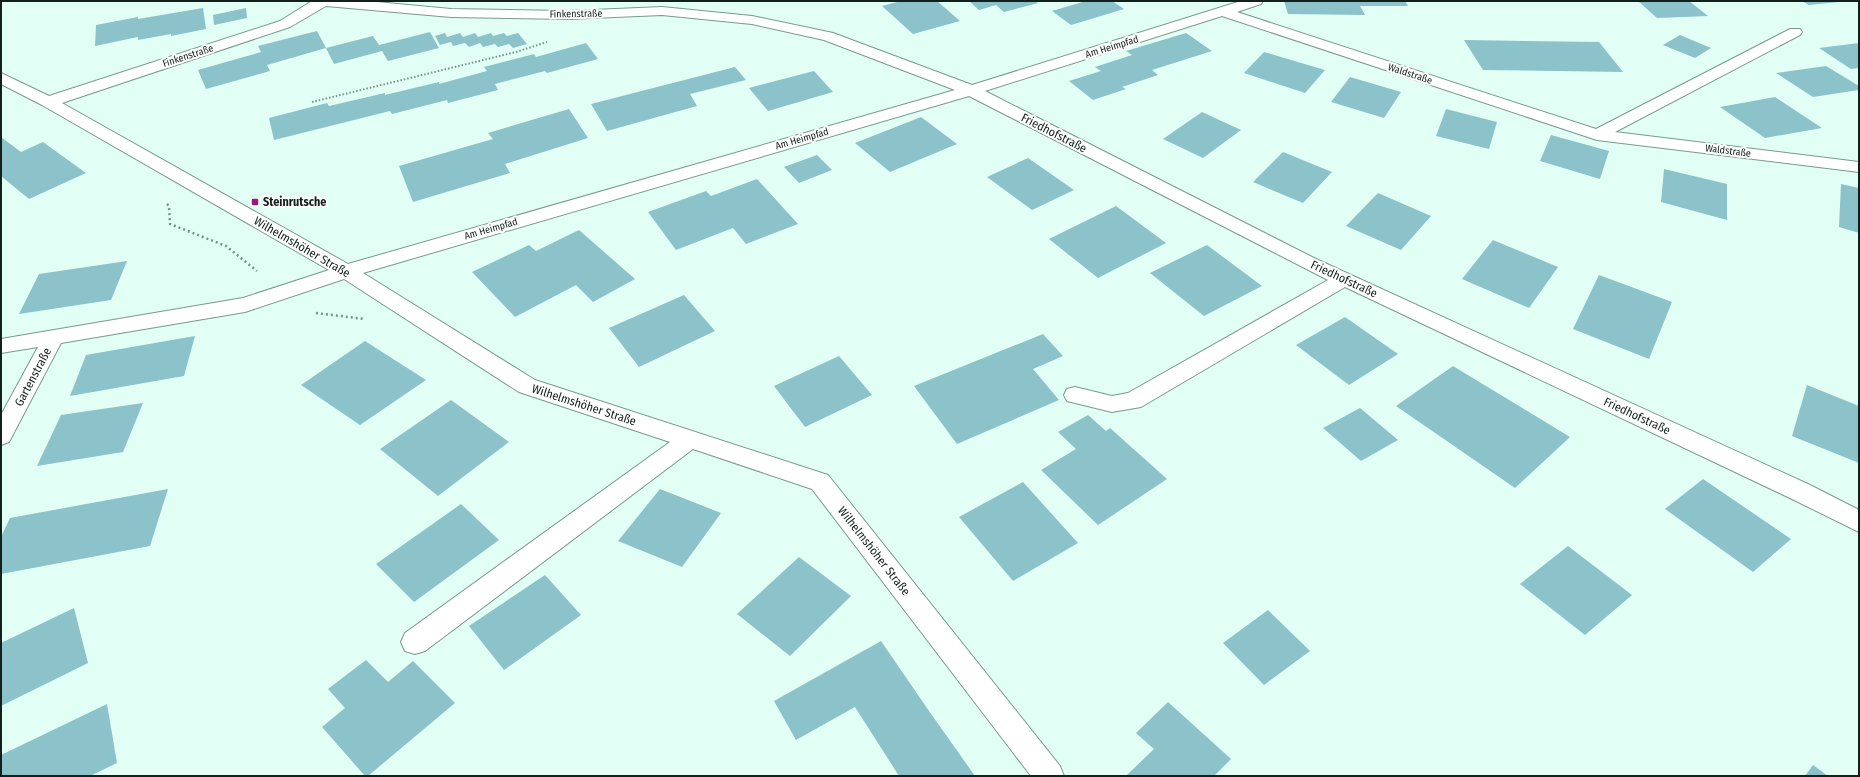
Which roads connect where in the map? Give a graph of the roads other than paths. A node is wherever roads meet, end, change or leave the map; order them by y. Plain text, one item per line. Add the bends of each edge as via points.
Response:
1 (321, 1) edge
2 (1256, 1) edge
3 (667, 6) edge
4 (1223, 12) junction
5 (1795, 32) dead end
6 (828, 36) joint
7 (1, 78) edge
8 (971, 90) junction
9 (48, 102) junction
10 (1597, 136) junction
11 (1859, 167) edge
12 (346, 271) junction
13 (1344, 279) junction
14 (53, 338) junction
15 (1, 346) edge
16 (1075, 394) dead end
17 (1, 436) edge
18 (690, 439) junction
19 (1859, 522) edge
20 (415, 642) dead end
21 (1049, 776) edge

1 - 3 street, Finkenstraße via 451,14 569,15
1 - 9 street, Finkenstraße via 285,24
2 - 4 street, Am Heimpfad
3 - 6 street, Finkenstraße
4 - 8 street, Am Heimpfad
4 - 10 street, Waldstraße
5 - 10 street
6 - 8 street, Friedhofstraße
7 - 9 street, Wilhelmshöher Straße
8 - 12 street, Am Heimpfad
8 - 13 street, Friedhofstraße
9 - 12 street, Wilhelmshöher Straße
10 - 11 street, Waldstraße
12 - 14 street via 245,305
12 - 18 street, Wilhelmshöher Straße via 527,386
13 - 16 street via 1133,401 1112,404
13 - 19 street, Friedhofstraße via 1801,492
14 - 15 street
14 - 17 street, Gartenstraße
18 - 20 street
18 - 21 street, Wilhelmshöher Straße via 820,482

